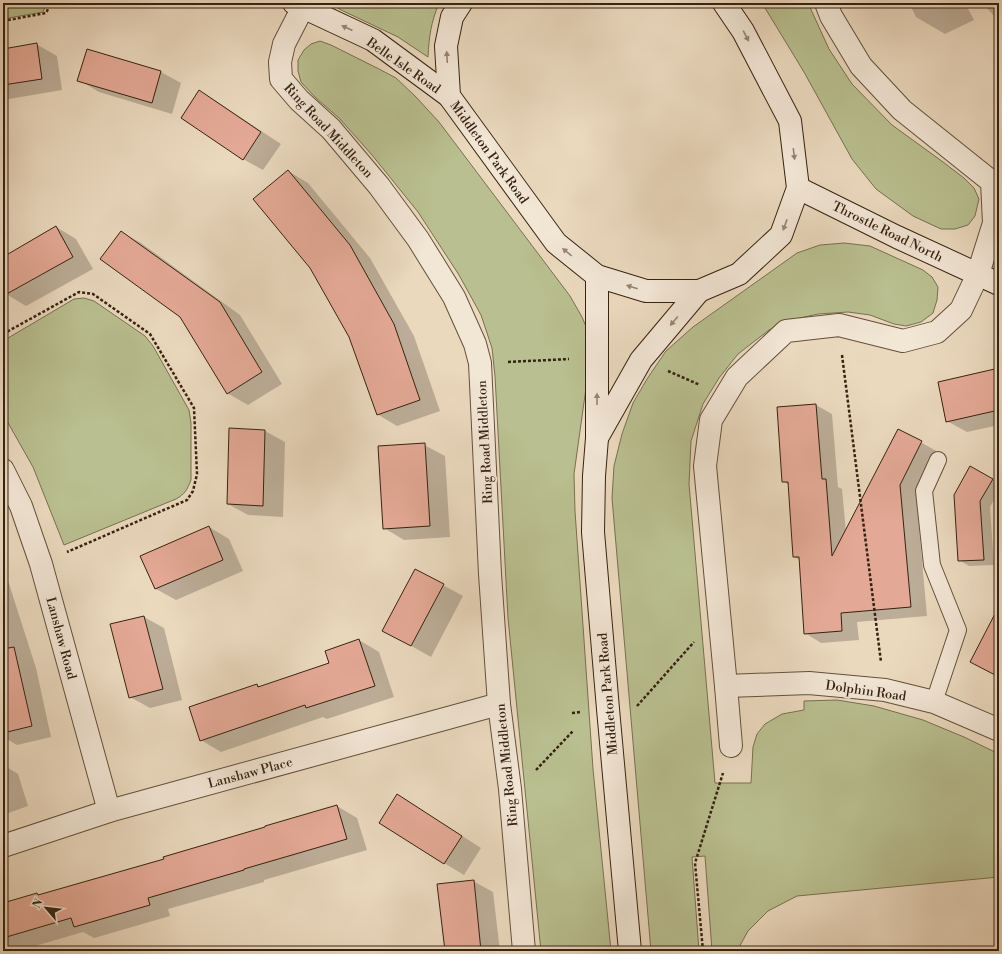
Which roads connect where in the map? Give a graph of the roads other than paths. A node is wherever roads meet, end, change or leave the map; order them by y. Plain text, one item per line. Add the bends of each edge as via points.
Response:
1 (461, 3) edge
2 (724, 3) edge
3 (826, 3) edge
4 (300, 4) edge
5 (448, 96) junction
6 (798, 188) junction
7 (978, 274) junction
8 (597, 276) junction
9 (999, 284) edge
10 (699, 291) junction
11 (597, 438) junction
12 (938, 460) dead end
13 (3, 470) edge
14 (726, 686) junction
15 (934, 702) junction
16 (500, 704) junction
17 (999, 730) edge
18 (731, 746) road end
19 (109, 811) junction
20 (3, 846) edge
21 (524, 951) edge
22 (630, 951) edge

5 -> 1 street, Middleton Park Road via 446,46 452,17
2 -> 6 street, Middleton Park Road via 743,31 790,121
3 - 7 street via 861,66 902,110 992,182 994,223
5 -> 4 street, Belle Isle Road via 373,40
4 - 16 street, Ring Road Middleton via 284,44 280,62 281,78 299,100 331,128 418,239 454,297 475,344 480,363 490,574
8 -> 5 street, Middleton Park Road via 556,243
6 - 7 street, Throstle Road North
6 -> 10 street, Middleton Park Road via 781,235 739,274
7 - 9 street, Throstle Road North
7 - 14 street via 961,310 937,332 903,341 839,325 786,331 737,377 711,420 705,466
10 -> 8 street, Middleton Park Road via 646,291
11 -> 8 street, Middleton Park Road
10 -> 11 street, Middleton Park Road via 641,360
11 - 22 street, Middleton Park Road via 593,532
12 - 15 lane via 924,491 932,564 958,630
13 - 19 street, Lanshaw Road via 21,506 41,564
14 - 15 street, Dolphin Road via 809,683 885,690
14 - 18 street
15 - 17 street, Dolphin Road
16 - 19 street, Lanshaw Place
16 - 21 street, Ring Road Middleton
19 - 20 street, Lanshaw Place

